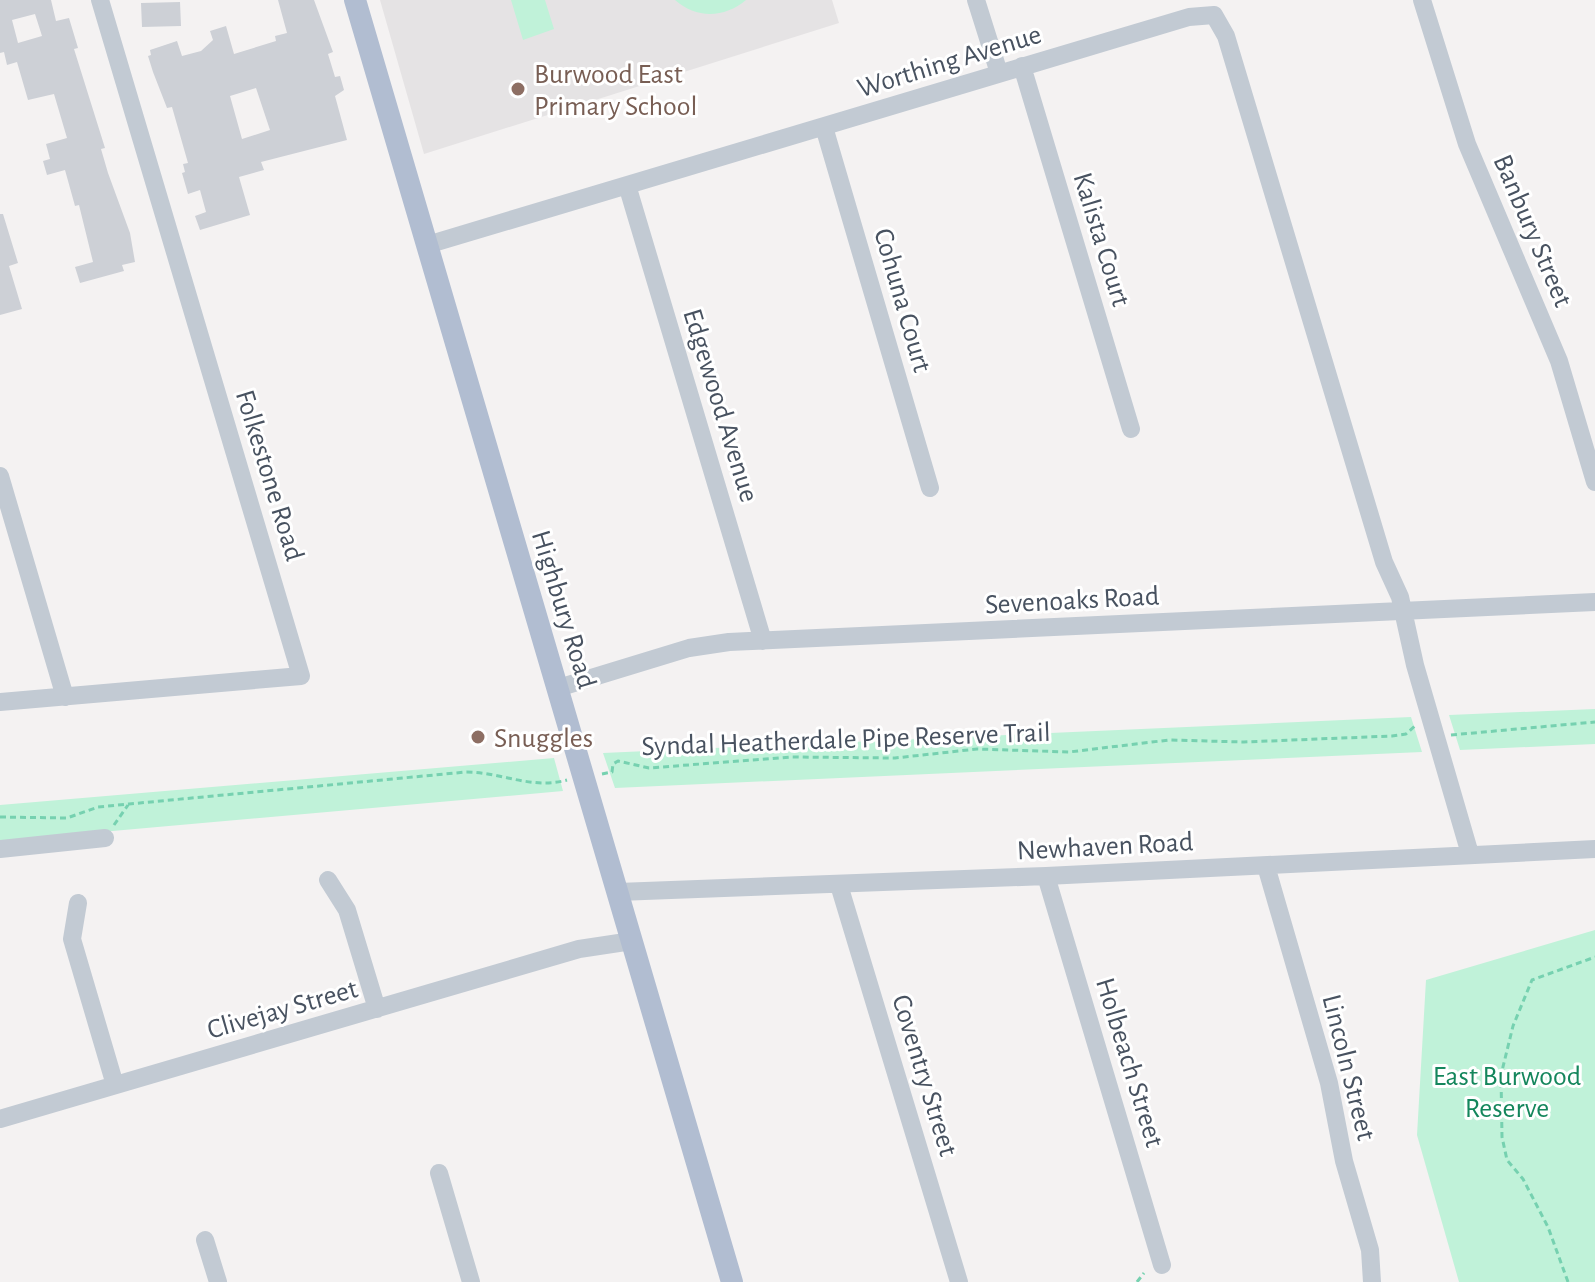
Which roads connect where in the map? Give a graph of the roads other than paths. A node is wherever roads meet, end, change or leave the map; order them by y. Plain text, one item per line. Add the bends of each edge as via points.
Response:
1 (100, 0) edge
2 (355, 0) edge
3 (976, 0) edge
4 (1422, 0) edge
5 (1022, 66) junction
6 (999, 73) junction
7 (824, 127) junction
8 (627, 185) junction
9 (427, 245) junction
10 (1131, 429) dead end
11 (0, 476) edge
12 (1595, 482) edge
13 (930, 488) dead end
14 (1595, 602) edge
15 (1399, 613) junction
16 (763, 641) junction
17 (558, 688) junction
18 (65, 697) junction
19 (0, 702) edge
20 (105, 838) road end
21 (0, 849) edge
22 (1595, 849) edge
23 (1470, 854) junction
24 (1266, 866) junction
25 (1046, 876) junction
26 (328, 880) dead end
27 (839, 885) junction
28 (618, 892) junction
29 (78, 903) dead end
30 (630, 934) junction
31 (377, 1009) junction
32 (115, 1085) junction
33 (0, 1119) edge
34 (439, 1173) dead end
35 (205, 1240) dead end
36 (1162, 1265) dead end
37 (218, 1282) edge
38 (471, 1282) edge
39 (732, 1282) edge
40 (959, 1282) edge
41 (1372, 1282) edge

1 - 18 street, Folkestone Road via 301,676
2 - 9 main road, Highbury Road
3 - 6 street
4 - 12 street, Banbury Street via 1467,144 1559,361
5 - 6 street, Worthing Avenue
5 - 10 street, Kalista Court
5 - 15 street, Worthing Avenue via 1189,17 1214,15 1226,36
6 - 7 street, Worthing Avenue
7 - 8 street, Worthing Avenue
7 - 13 street, Cohuna Court
8 - 9 street, Worthing Avenue
8 - 16 street, Edgewood Avenue
9 - 17 main road, Highbury Road
11 - 18 street
14 - 15 street, Sevenoaks Road
15 - 16 street, Sevenoaks Road
15 - 23 street, Worthing Avenue
16 - 17 street, Sevenoaks Road via 689,648
17 - 28 main road, Highbury Road
18 - 19 street, Folkestone Road
20 - 21 street
22 - 23 street, Newhaven Road
23 - 24 street, Newhaven Road
24 - 25 street, Newhaven Road
24 - 41 street, Lincoln Street via 1329,1083 1370,1250
25 - 27 street, Newhaven Road
25 - 36 street, Holbeach Street
26 - 31 street via 347,910
27 - 28 street, Newhaven Road
27 - 40 street, Coventry Street
28 - 30 main road, Highbury Road
29 - 32 street via 72,939
30 - 31 street, Clivejay Street
30 - 39 main road, Highbury Road
31 - 32 street, Clivejay Street
32 - 33 street, Clivejay Street
34 - 38 street
35 - 37 street

